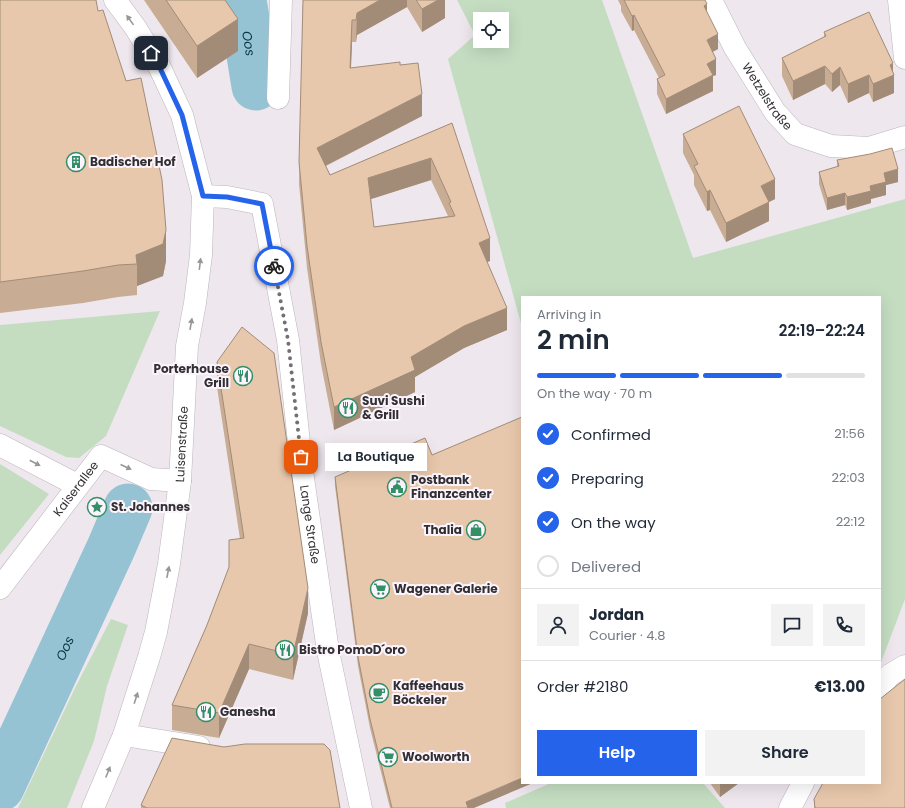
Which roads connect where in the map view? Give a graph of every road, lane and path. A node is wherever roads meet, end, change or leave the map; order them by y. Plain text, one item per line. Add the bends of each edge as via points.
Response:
1 (115, 0) edge
2 (281, 0) edge
3 (711, 0) edge
4 (899, 0) edge
5 (905, 58) edge
6 (278, 98) dead end
7 (905, 137) edge
8 (203, 196) junction
9 (0, 446) edge
10 (180, 481) junction
11 (77, 485) junction
12 (0, 588) edge
13 (905, 666) edge
14 (881, 686) edge
15 (124, 735) junction
16 (219, 751) edge
17 (802, 784) edge
18 (812, 784) edge
19 (93, 808) edge
20 (361, 808) edge
21 (790, 808) edge
22 (807, 808) edge

8 -> 1 street via 182,115 159,66
2 - 6 street
3 - 7 street, Wetzelstraße via 735,48 775,112 795,134 832,146 869,148
4 - 5 street
10 -> 8 street, Luisenstraße via 187,346 201,255
8 - 20 street, Lange Straße via 227,197 262,204 288,340 302,471 328,651
9 -> 11 street
11 -> 10 street, Kaiserallee via 101,456 151,479
15 -> 10 street, Luisenstraße via 156,632 169,564
11 - 12 street, Kaiserallee
13 - 14 street via 890,674
15 - 16 street
19 -> 15 street, Luisenstraße
17 - 21 street
18 - 22 street

